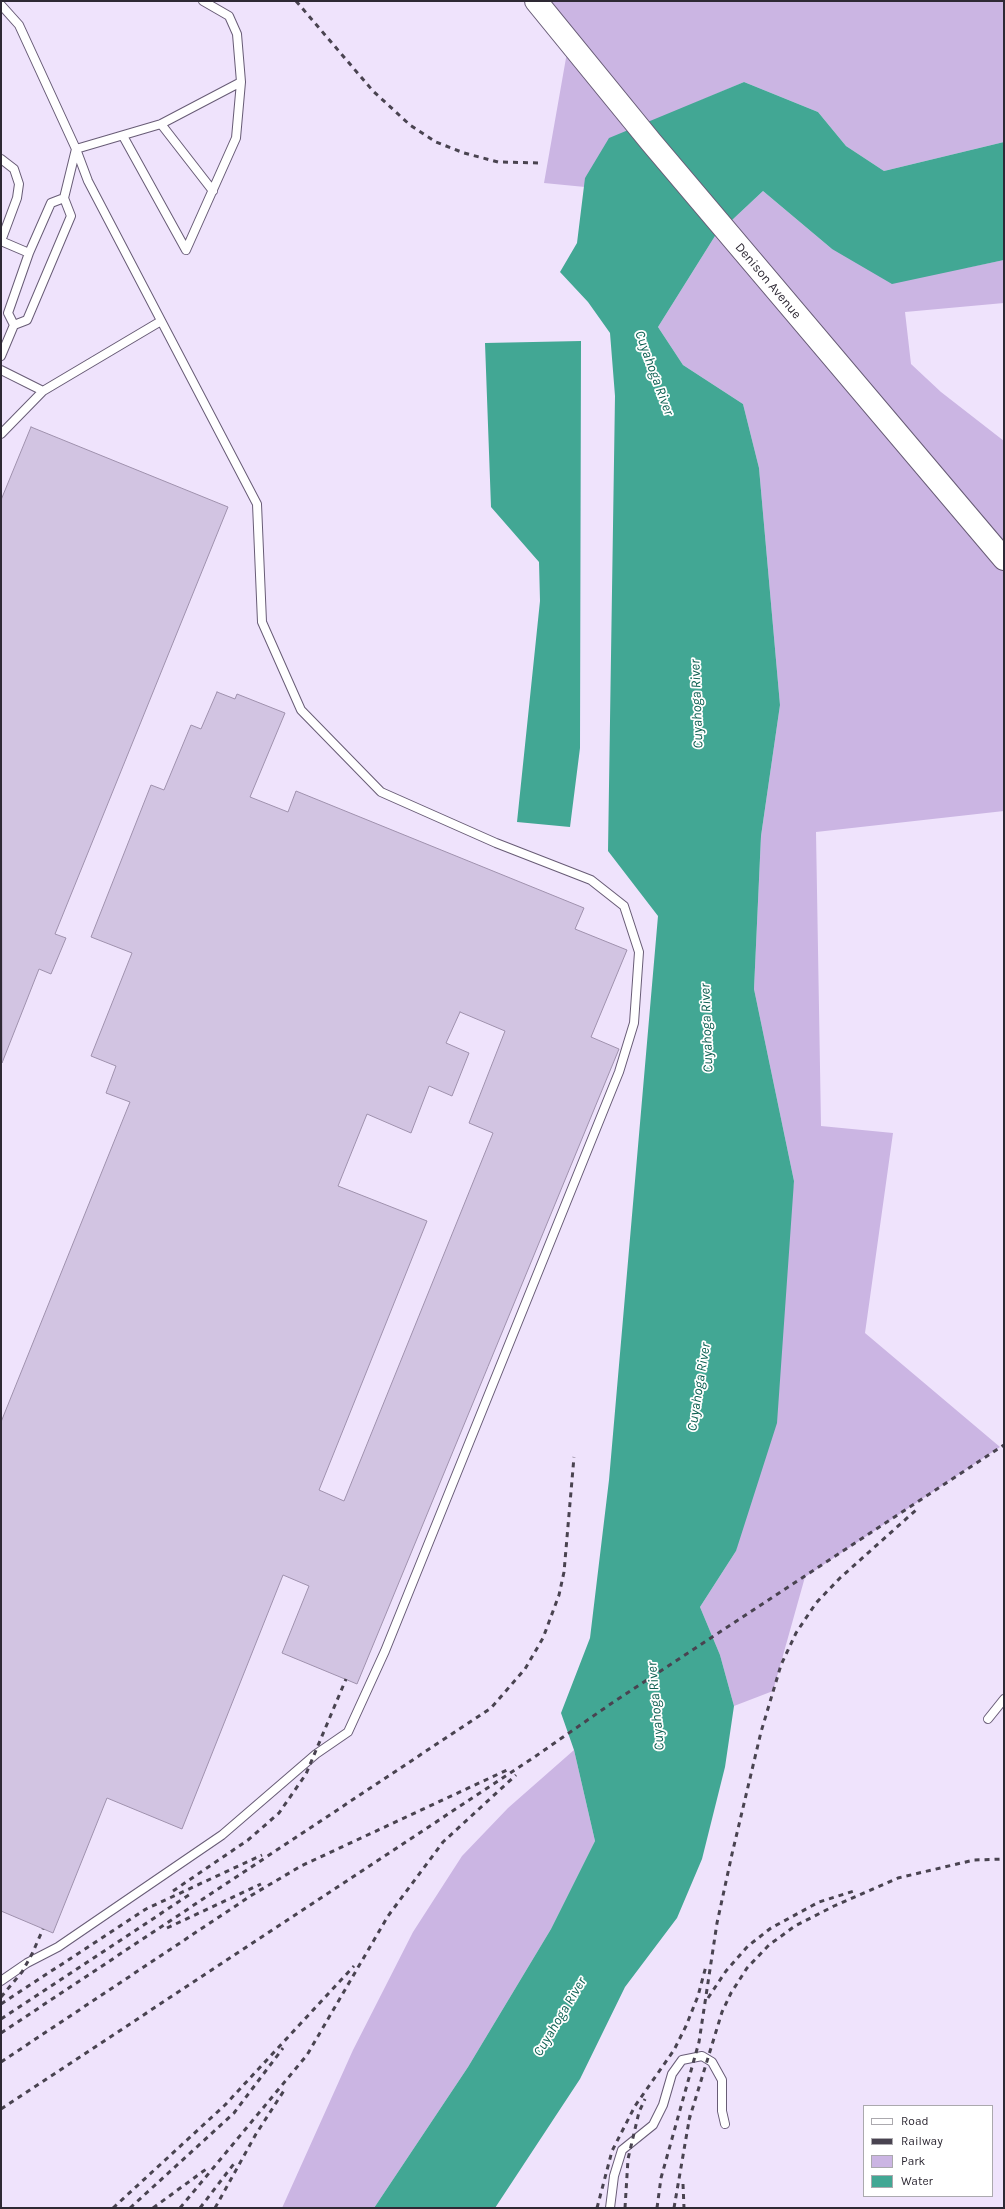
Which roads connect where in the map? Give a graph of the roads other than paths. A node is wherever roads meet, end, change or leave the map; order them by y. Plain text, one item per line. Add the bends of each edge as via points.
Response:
1 (203, 1) edge
2 (536, 1) edge
3 (1, 5) edge
4 (242, 82) junction
5 (161, 124) junction
6 (123, 136) junction
7 (76, 149) junction
8 (1, 159) edge
9 (213, 192) junction
10 (64, 198) junction
11 (1, 241) edge
12 (29, 253) junction
13 (161, 321) junction
14 (14, 325) junction
15 (1, 356) edge
16 (1, 370) edge
17 (43, 391) junction
18 (1, 434) edge
19 (1004, 559) edge
20 (1004, 1700) edge
21 (988, 1719) dead end
22 (1, 1981) edge
23 (725, 2124) dead end
24 (610, 2208) edge

1 - 4 lane via 228,16 237,34
2 - 19 main road, Denison Avenue via 651,142
3 - 7 lane via 19,25
4 - 5 lane
4 - 9 lane via 236,138
5 - 6 lane
5 - 9 lane
6 - 7 lane
6 - 9 lane via 186,250
7 - 10 lane
7 - 13 lane via 88,181
8 - 11 lane via 14,169 19,184 17,198
10 - 12 lane via 51,203
10 - 14 lane via 71,216 27,320
11 - 12 lane
12 - 14 lane via 8,313
13 - 17 lane
13 - 22 lane via 257,504 262,622 301,710 381,792 591,880 624,906 639,952 634,1023 620,1072 385,1651 348,1732 316,1754 222,1835 58,1947 27,1963
14 - 15 lane
16 - 17 lane
17 - 18 lane
20 - 21 lane
23 - 24 lane via 722,2111 722,2080 712,2062 702,2056 682,2060 672,2074 663,2105 653,2124 622,2150 614,2176

